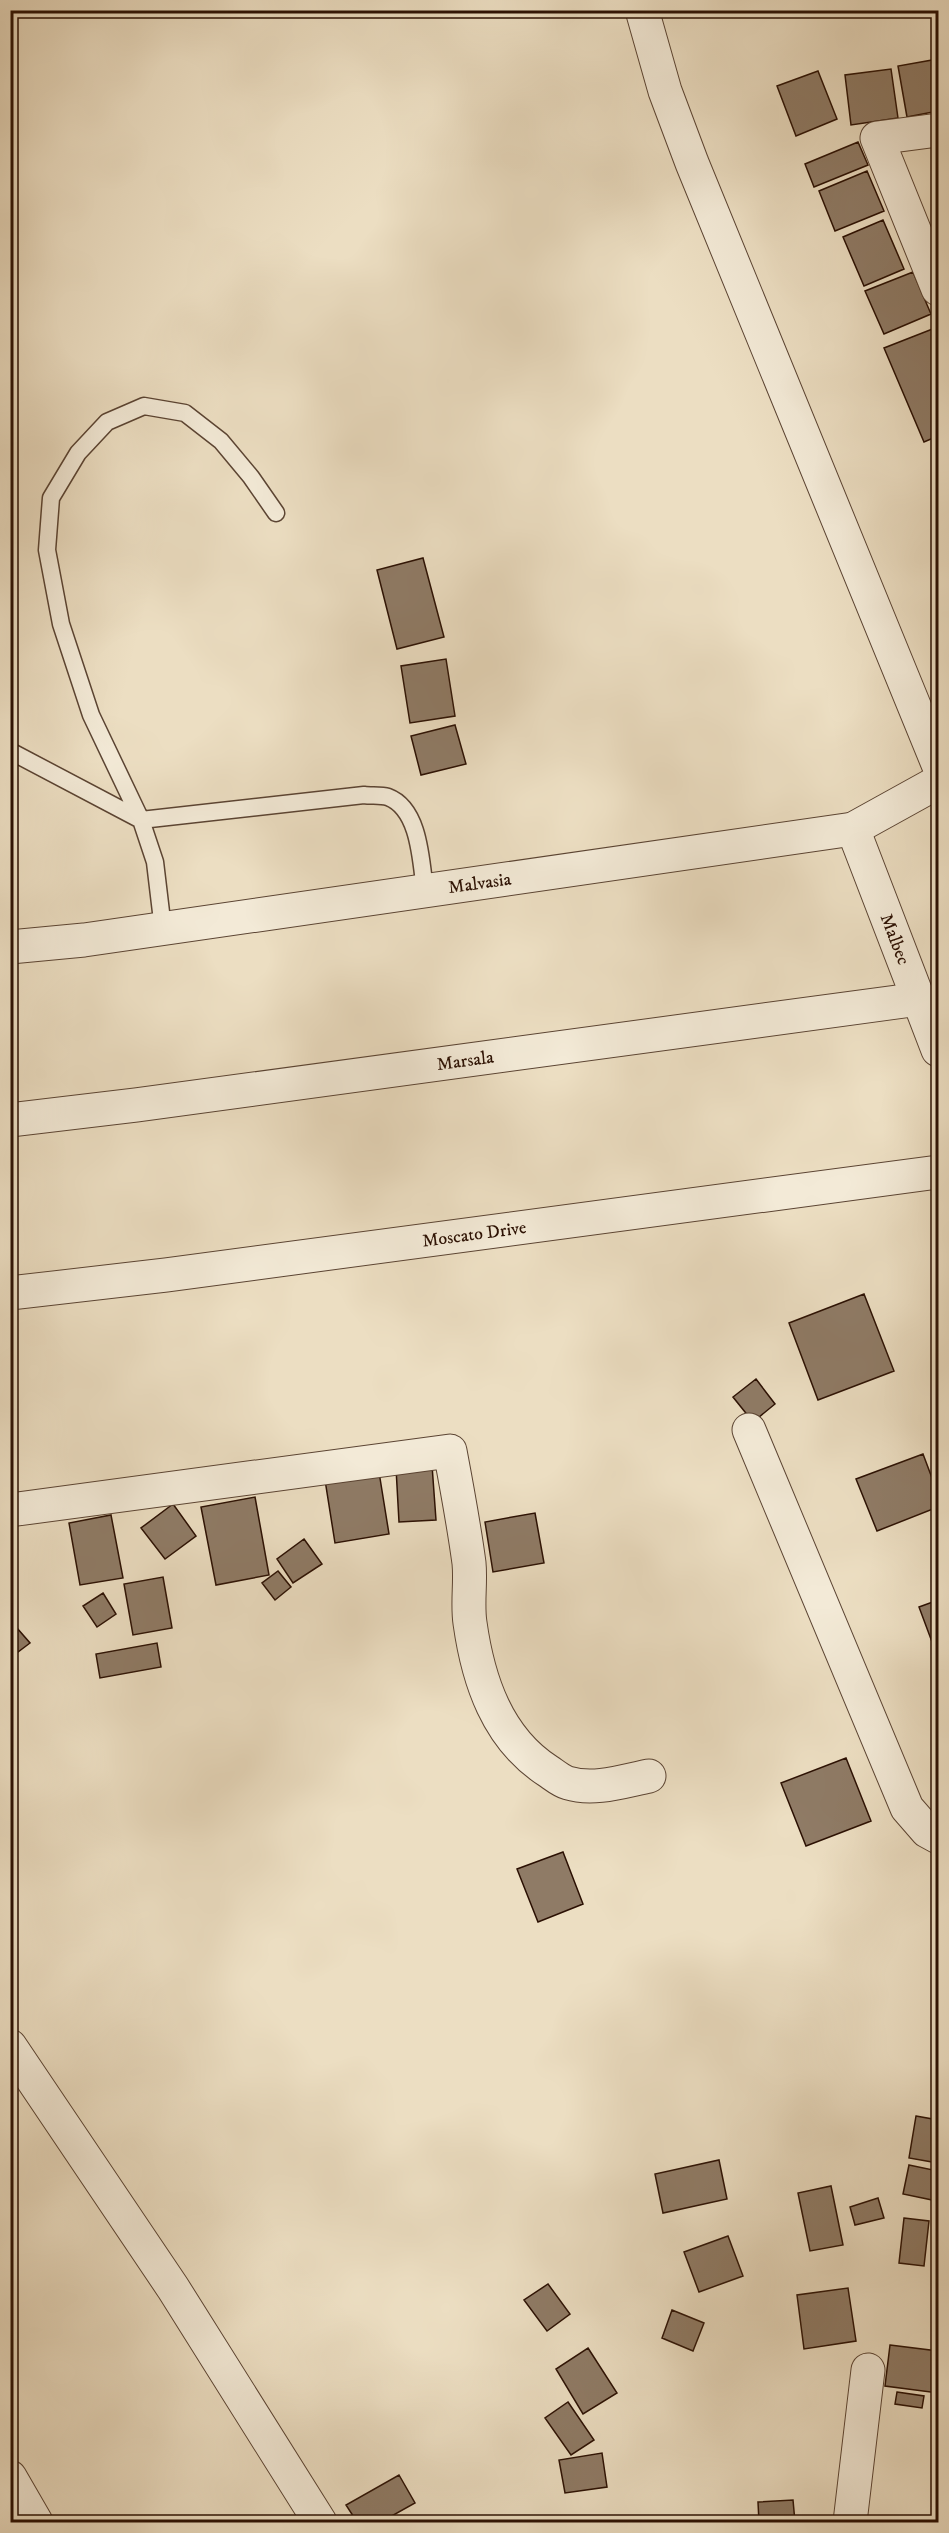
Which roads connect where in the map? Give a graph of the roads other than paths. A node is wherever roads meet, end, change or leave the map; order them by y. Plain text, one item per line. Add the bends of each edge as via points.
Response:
1 (642, 10) edge
2 (939, 129) edge
3 (938, 284) edge
4 (276, 513) dead end
5 (10, 751) edge
6 (939, 764) edge
7 (939, 782) edge
8 (141, 820) junction
9 (854, 829) junction
10 (425, 891) junction
11 (163, 929) junction
12 (10, 947) edge
13 (919, 999) junction
14 (939, 1050) edge
15 (10, 1120) edge
16 (939, 1172) edge
17 (10, 1293) edge
18 (749, 1430) dead end
19 (10, 1510) edge
20 (649, 1776) dead end
21 (939, 1837) edge
22 (10, 2046) edge
23 (868, 2370) dead end
24 (12, 2483) edge
25 (36, 2523) edge
26 (320, 2523) edge
27 (850, 2523) edge

1 - 6 street via 645,30 692,163
2 - 3 street via 877,138
4 - 8 lane via 221,441 185,413 144,406 107,422 78,453 51,498 47,550 61,624 91,715
5 - 8 lane
7 - 9 street, Malvasia
8 - 10 lane via 364,795 389,797 408,814 416,834
8 - 11 lane via 155,862
9 - 10 street, Malvasia
9 - 13 street, Malbec
10 - 11 street, Malvasia
11 - 12 street, Malvasia
13 - 14 street, Malbec
13 - 15 street, Marsala
16 - 17 street, Moscato Drive
18 - 21 street via 907,1808 927,1831
19 - 20 street via 450,1450 471,1581 469,1620 488,1700 508,1735 537,1764 568,1783 601,1786
22 - 26 street via 173,2288
23 - 27 street
24 - 25 street

